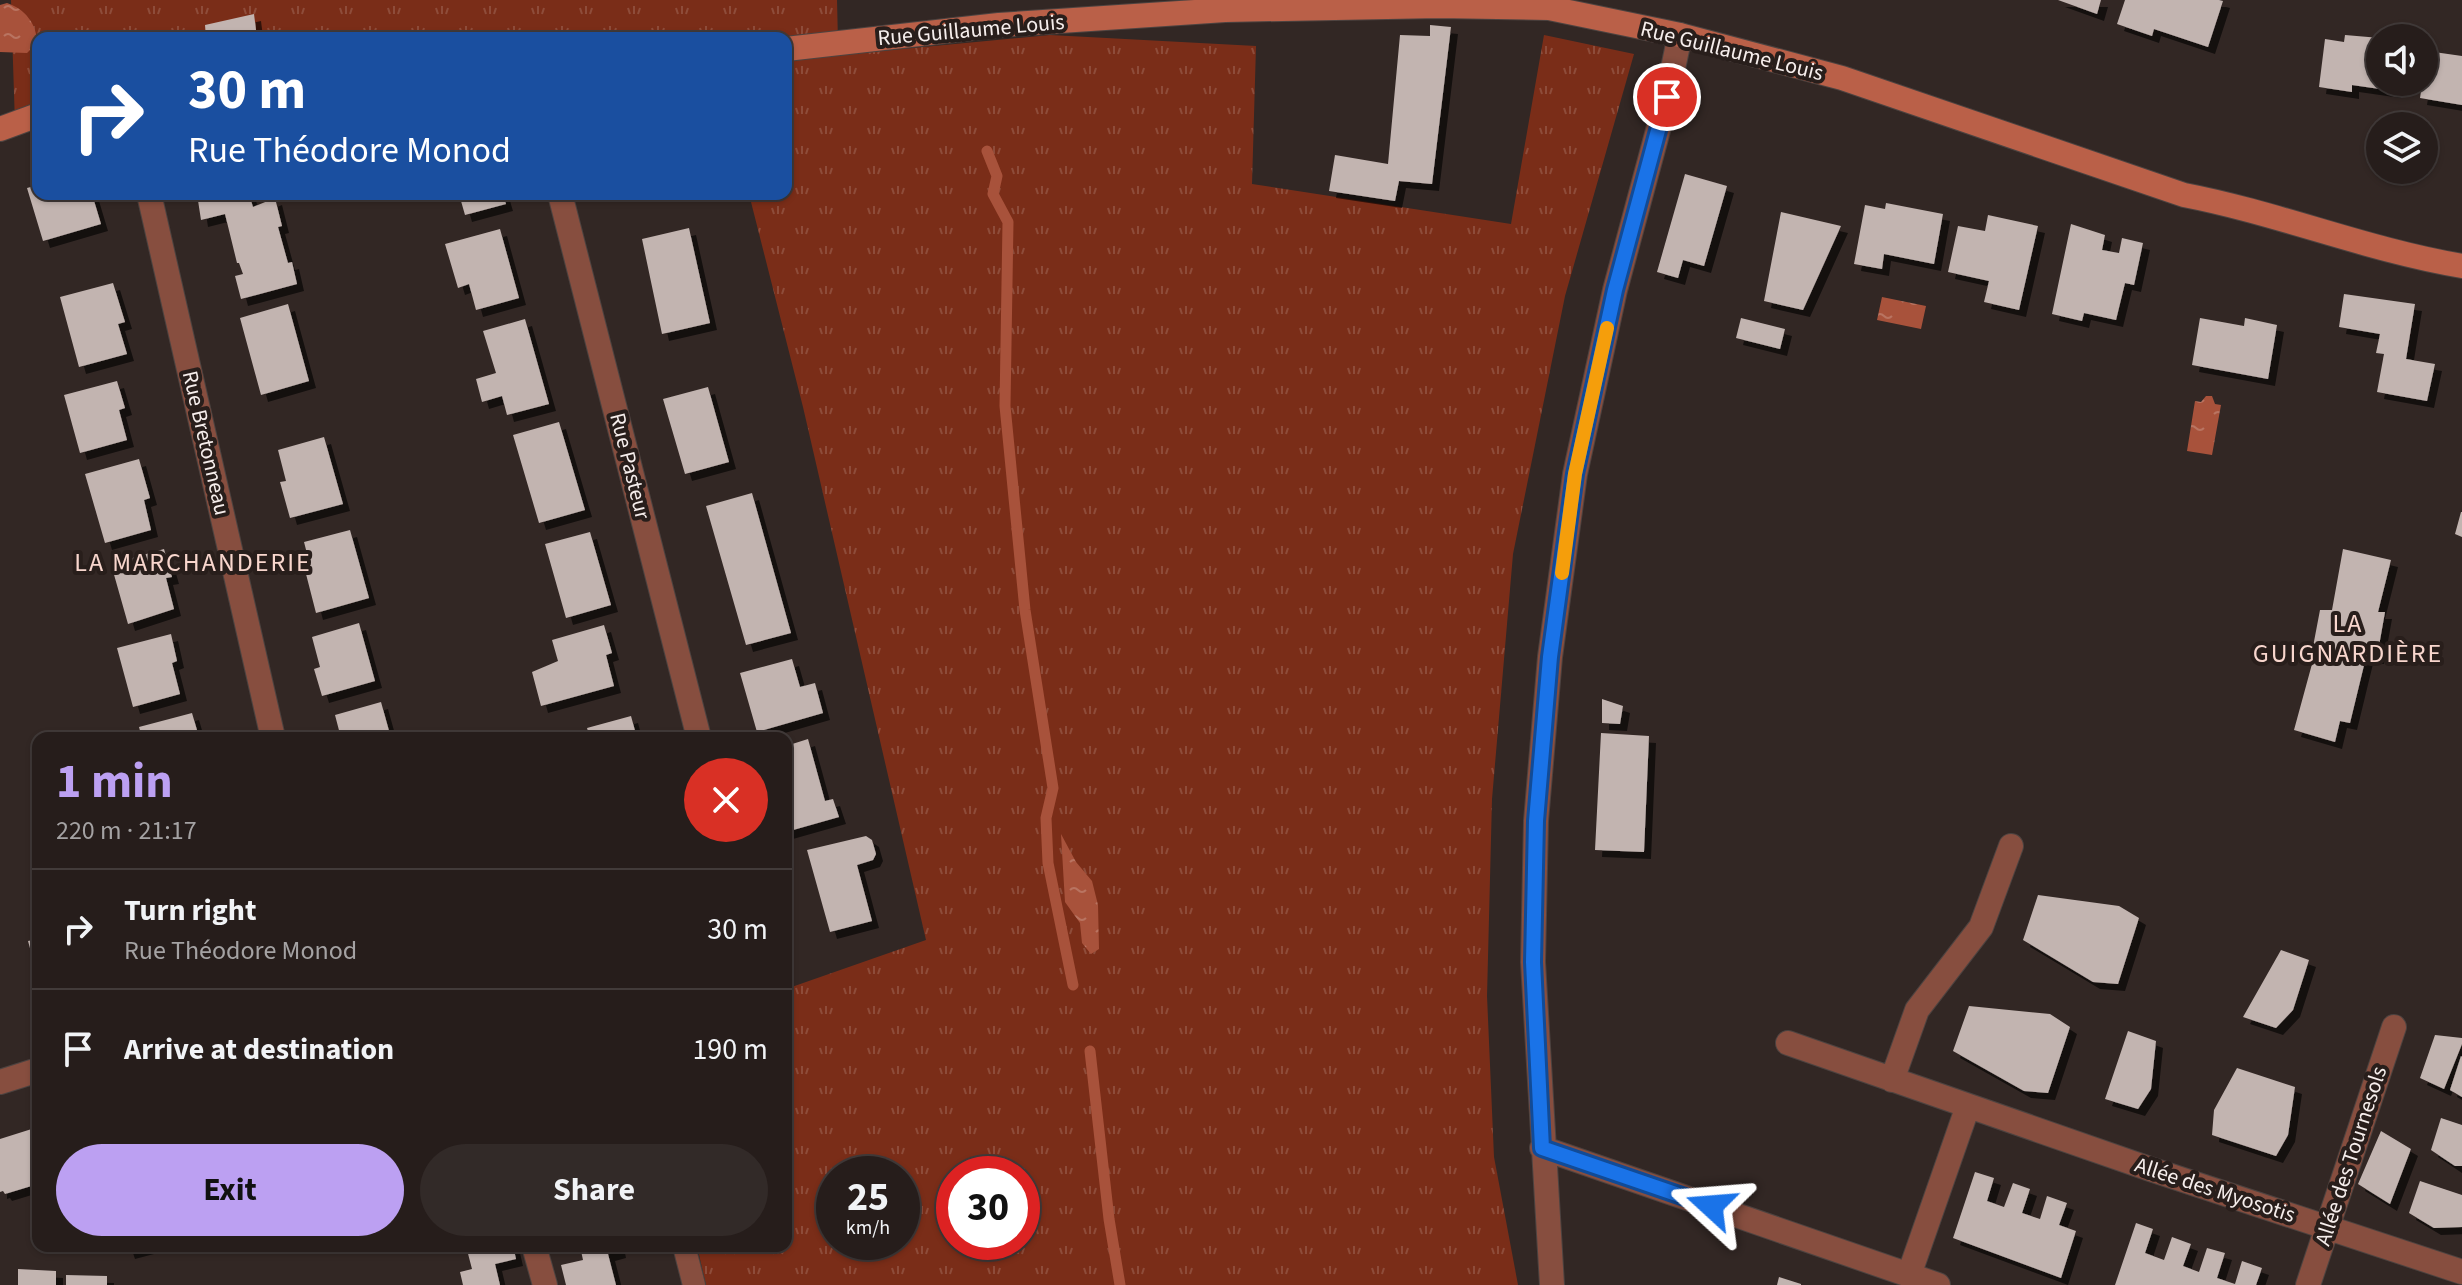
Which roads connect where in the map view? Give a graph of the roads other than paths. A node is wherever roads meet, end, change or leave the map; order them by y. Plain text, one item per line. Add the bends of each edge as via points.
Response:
1 (1680, 35) junction
2 (792, 48) edge
3 (32, 117) edge
4 (0, 129) edge
5 (150, 200) edge
6 (562, 200) edge
7 (2462, 266) edge
8 (272, 732) edge
9 (697, 732) edge
10 (2011, 846) dead end
11 (2394, 1027) dead end
12 (1788, 1043) dead end
13 (32, 1072) edge
14 (1892, 1080) junction
15 (0, 1082) edge
16 (1968, 1106) junction
17 (1542, 1148) junction
18 (2328, 1227) junction
19 (536, 1252) edge
20 (686, 1252) edge
21 (2462, 1272) edge
22 (1909, 1275) junction
23 (545, 1285) edge
24 (694, 1285) edge
25 (1552, 1285) edge
26 (1938, 1285) edge
27 (2308, 1285) edge

1 - 2 street, Rue Guillaume Louis via 1549,8 1439,6 1225,10 999,25
1 - 7 street, Rue Guillaume Louis via 1842,78 2184,195 2409,257
1 - 17 street via 1578,459 1550,657 1536,821 1533,962
3 - 4 street
5 - 8 street, Rue Bretonneau
6 - 9 street, Rue Pasteur
10 - 14 street via 1981,927 1917,1010
11 - 18 street, Allée des Tournesols
12 - 14 street, Allée des Myosotis
13 - 15 street
14 - 16 street, Allée des Myosotis
16 - 18 street, Allée des Myosotis
16 - 22 street
17 - 22 street
17 - 25 street
18 - 21 street, Allée des Myosotis
18 - 27 street, Allée des Tournesols
19 - 23 street
20 - 24 lane
22 - 26 street

